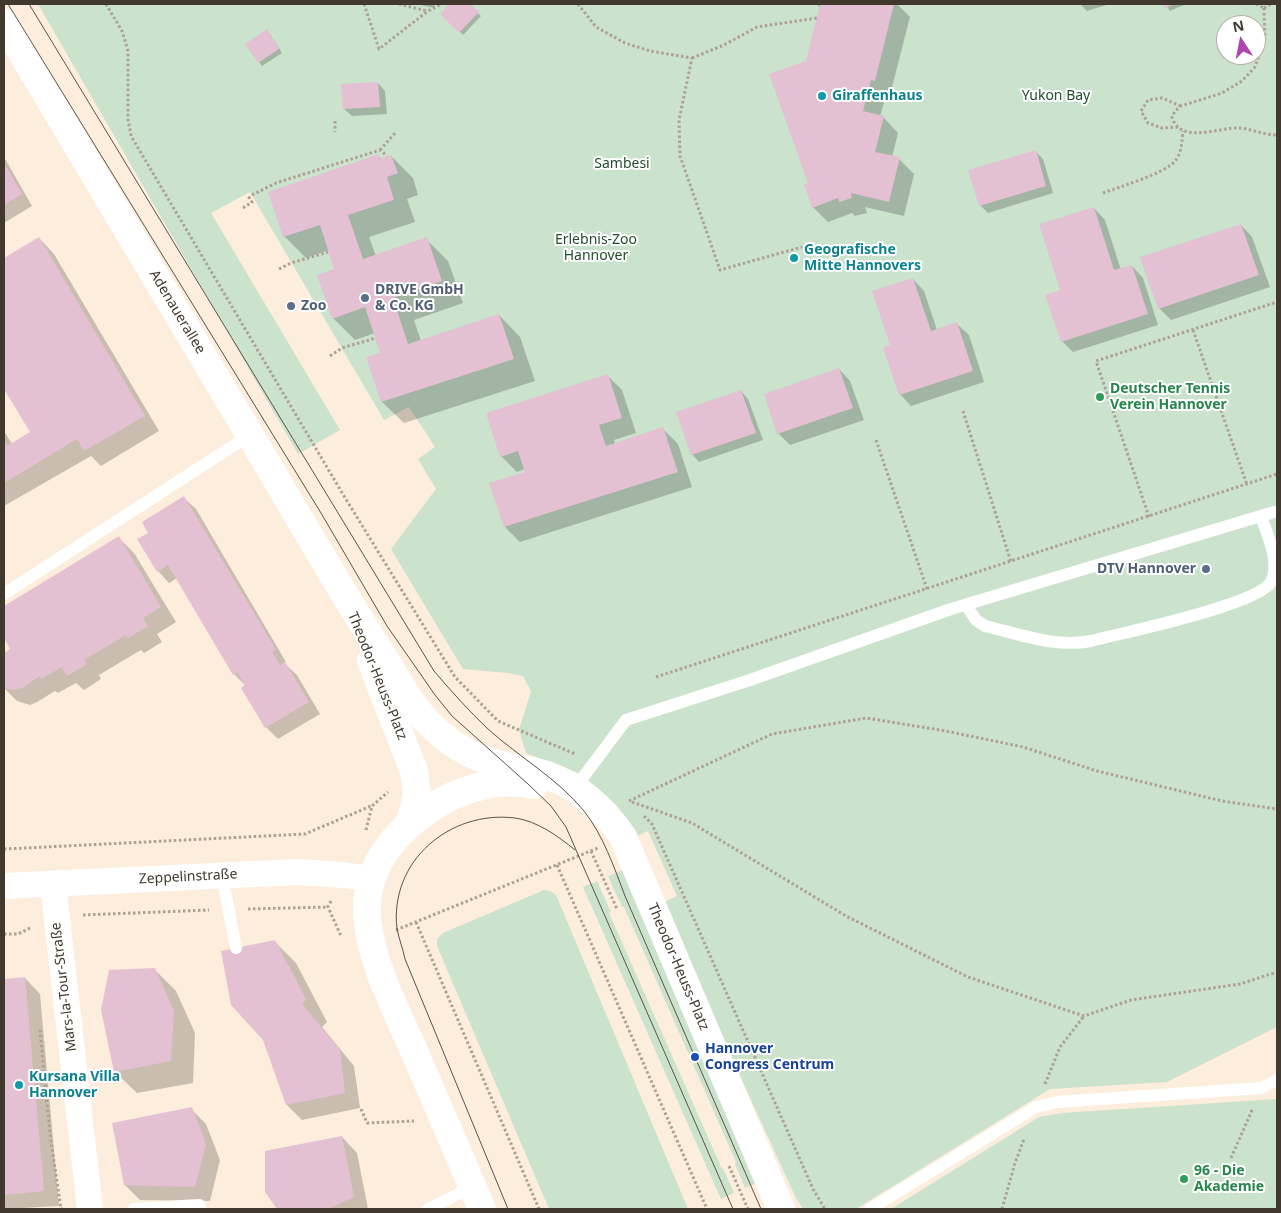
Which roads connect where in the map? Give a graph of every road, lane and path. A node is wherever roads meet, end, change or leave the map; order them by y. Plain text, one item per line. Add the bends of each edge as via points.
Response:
1 (106, 4) edge
2 (364, 4) edge
3 (399, 4) edge
4 (442, 4) edge
5 (578, 4) edge
6 (1256, 4) edge
7 (1271, 4) edge
8 (1264, 8) junction
9 (428, 11) junction
10 (817, 18) dead end
11 (4, 23) edge
12 (692, 58) junction
13 (1181, 106) junction
14 (335, 121) dead end
15 (1178, 127) junction
16 (1183, 131) junction
17 (335, 132) dead end
18 (396, 132) dead end
19 (1277, 134) edge
20 (380, 150) junction
21 (387, 156) dead end
22 (1103, 193) dead end
23 (243, 208) dead end
24 (802, 247) dead end
25 (328, 252) dead end
26 (279, 269) dead end
27 (1277, 302) edge
28 (1193, 330) junction
29 (376, 338) dead end
30 (330, 356) dead end
31 (963, 411) dead end
32 (250, 435) junction
33 (876, 440) dead end
34 (1277, 474) edge
35 (1247, 486) junction
36 (1274, 512) dead end
37 (1261, 516) junction
38 (1149, 517) junction
39 (1011, 562) junction
40 (926, 589) junction
41 (4, 594) edge
42 (348, 602) junction
43 (966, 605) junction
44 (656, 677) dead end
45 (594, 762) junction
46 (575, 788) junction
47 (623, 795) dead end
48 (629, 801) junction
49 (372, 806) dead end
50 (635, 807) dead end
51 (1277, 809) edge
52 (602, 812) junction
53 (640, 812) dead end
54 (409, 824) junction
55 (623, 837) junction
56 (4, 850) edge
57 (591, 851) junction
58 (557, 865) junction
59 (222, 875) junction
60 (371, 879) junction
61 (53, 884) junction
62 (4, 886) edge
63 (328, 907) dead end
64 (229, 909) junction
65 (617, 909) dead end
66 (56, 916) junction
67 (416, 922) junction
68 (4, 934) edge
69 (371, 942) junction
70 (236, 948) dead end
71 (1277, 972) edge
72 (1277, 1080) edge
73 (1261, 1088) junction
74 (361, 1108) dead end
75 (417, 1121) dead end
76 (1231, 1158) dead end
77 (729, 1166) dead end
78 (477, 1198) edge
79 (90, 1209) edge
80 (134, 1209) edge
81 (201, 1209) edge
82 (428, 1209) edge
83 (539, 1209) edge
84 (707, 1209) edge
85 (748, 1209) edge
86 (781, 1209) edge
87 (825, 1209) edge
88 (870, 1209) edge

1 - 45 path via 122,31 128,51 131,136 455,677 498,721
2 - 9 path via 379,49
3 - 9 path
4 - 9 path
5 - 12 path via 596,27 625,42 650,51
6 - 8 path
7 - 8 path
8 - 13 path via 1264,38 1254,67 1242,81 1222,93
10 - 12 path via 757,27
11 - 32 street, Adenauerallee
12 - 24 path via 679,120 680,156 720,270
13 - 15 path via 1172,117
13 - 15 path via 1162,98 1148,100 1141,111 1148,123 1162,128
14 - 17 path
15 - 16 path
16 - 19 path via 1203,133 1240,128 1267,135
16 - 22 path via 1175,162 1156,173
18 - 20 path
20 - 21 path
20 - 23 path via 276,183 252,195 249,198 252,202
25 - 26 path
27 - 28 path
28 - 35 path
28 - 38 path via 1096,361
29 - 30 path via 342,348
31 - 39 path
32 - 41 lane
32 - 42 street, Adenauerallee
33 - 40 path
34 - 35 path
35 - 38 path
36 - 37 lane
37 - 43 lane
37 - 43 lane via 1274,554 1270,582 1260,591 1221,608 1091,641 1062,644 985,626 976,620
38 - 39 path
39 - 40 path
40 - 44 path
42 - 46 street, Theodor-Heuss-Platz via 417,710 438,732 470,754 544,774
42 - 54 street, Theodor-Heuss-Platz via 414,771 416,793
43 - 45 lane via 626,720
45 - 46 lane
46 - 52 street, Theodor-Heuss-Platz
47 - 48 path
48 - 50 path
48 - 51 path via 772,734 866,718 1023,746 1097,771 1222,801
48 - 71 path via 692,823 846,916 968,977 1084,1016 1131,1000 1240,984
49 - 56 path via 305,834
52 - 54 street, Theodor-Heuss-Platz via 558,790 528,784 495,784 449,797
52 - 55 street, Theodor-Heuss-Platz
53 - 87 path via 652,824 813,1189
54 - 60 street, Theodor-Heuss-Platz via 386,849
55 - 57 path
55 - 86 street, Theodor-Heuss-Platz
57 - 58 path
57 - 65 path
58 - 67 path
58 - 84 path
59 - 60 street, Zeppelinstraße via 297,872
59 - 61 street, Zeppelinstraße
59 - 64 lane
60 - 69 street, Theodor-Heuss-Platz via 366,910
61 - 62 street, Zeppelinstraße
61 - 66 street, Mars-la-Tour-Straße
63 - 64 path
64 - 66 path
64 - 70 lane
66 - 68 path via 18,934
66 - 79 street, Mars-la-Tour-Straße
67 - 69 path
67 - 83 path
69 - 78 street, Theodor-Heuss-Platz
72 - 73 lane
73 - 76 path
73 - 88 lane via 1057,1102 1036,1107
74 - 75 path via 367,1123
77 - 85 path
78 - 82 lane
80 - 81 lane via 200,1205

